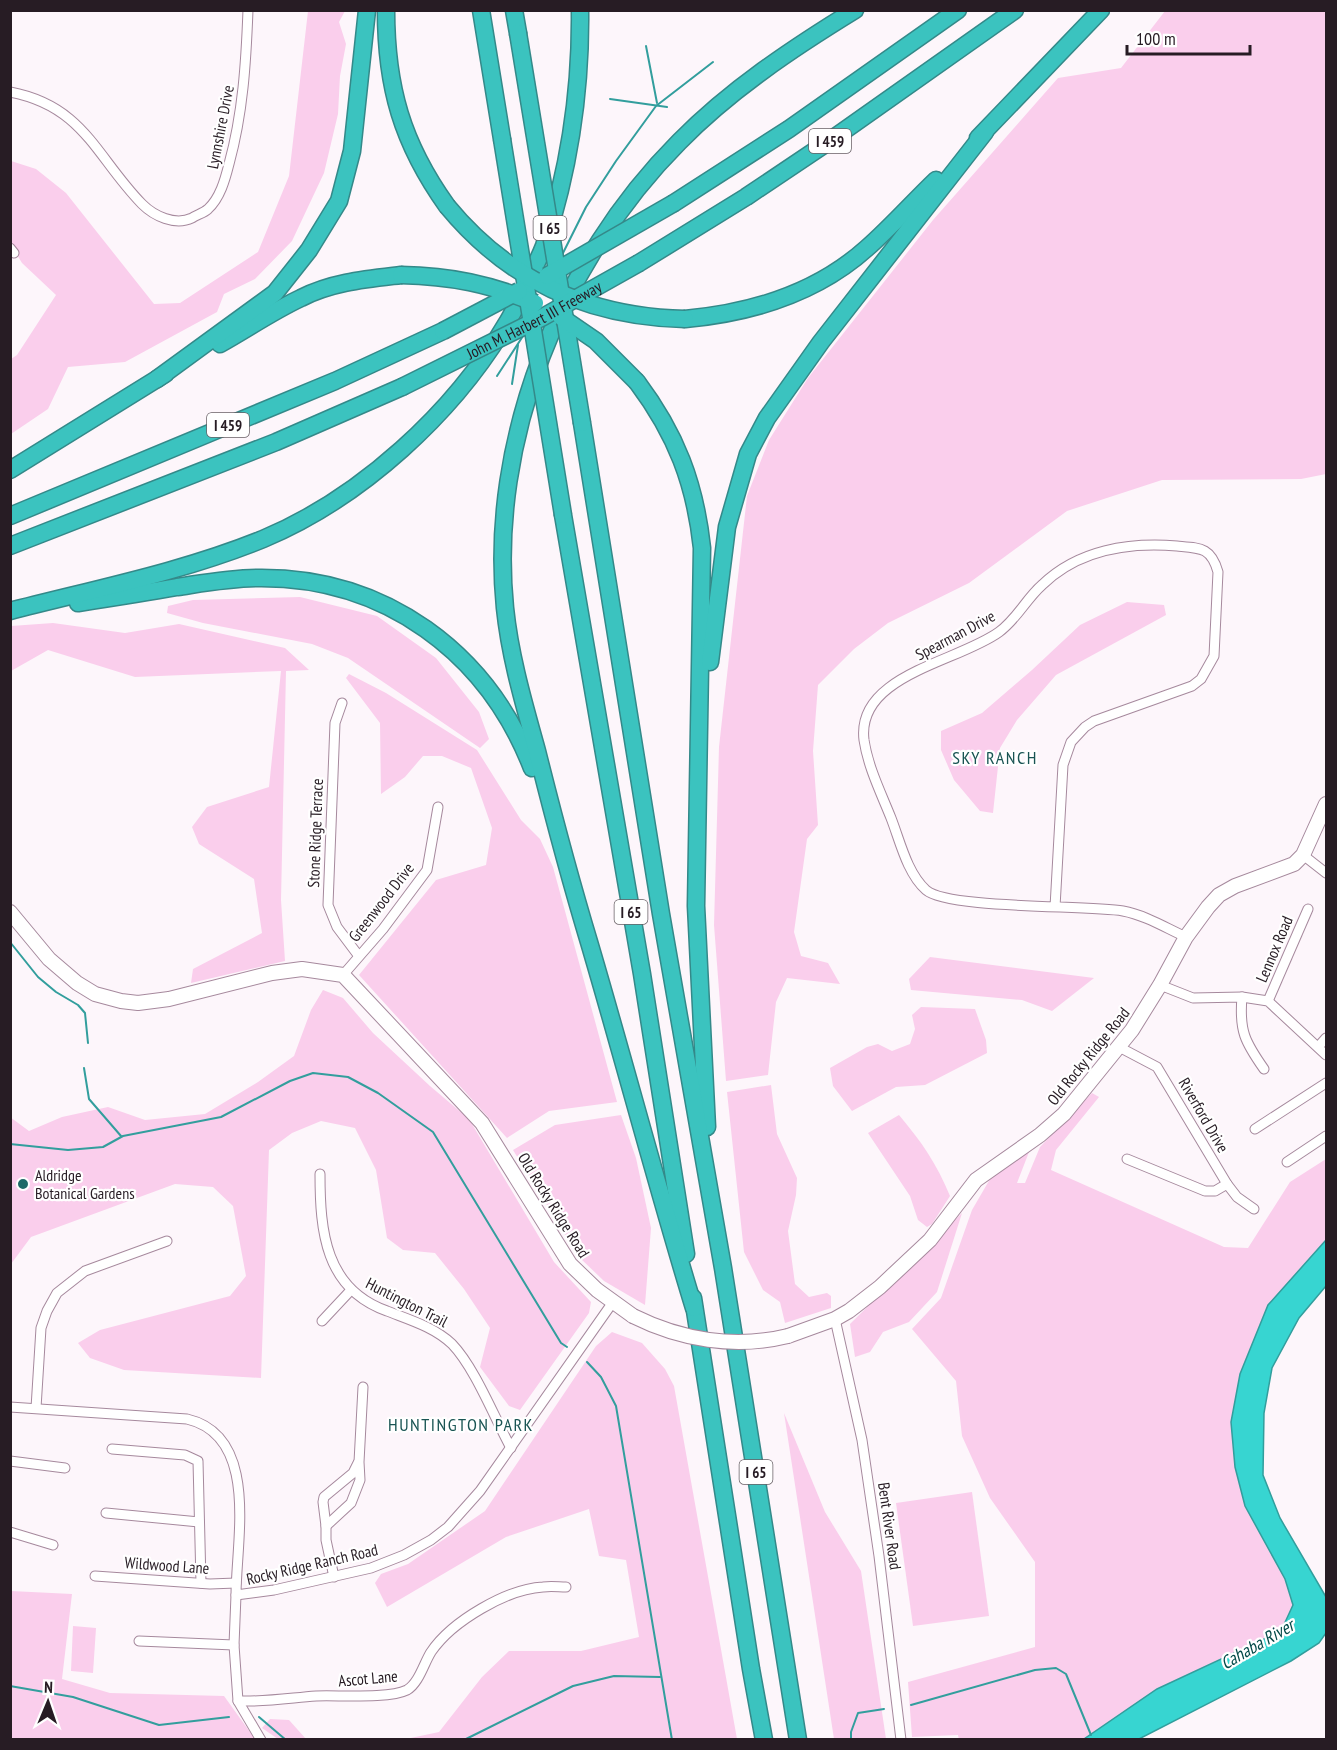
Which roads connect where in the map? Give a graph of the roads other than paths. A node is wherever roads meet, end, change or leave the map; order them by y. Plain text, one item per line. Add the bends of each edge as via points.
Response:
1 (248, 10) edge
2 (368, 10) edge
3 (386, 10) edge
4 (480, 10) edge
5 (514, 10) edge
6 (580, 10) edge
7 (855, 10) edge
8 (958, 10) edge
9 (1014, 10) edge
10 (1101, 10) edge
11 (10, 92) edge
12 (985, 132) junction
13 (157, 379) junction
14 (10, 470) edge
15 (10, 516) edge
16 (10, 546) edge
17 (10, 613) edge
18 (342, 703) dead end
19 (701, 710) junction
20 (1326, 804) edge
21 (438, 807) dead end
22 (560, 839) junction
23 (1303, 855) junction
24 (1326, 873) edge
25 (1055, 907) junction
26 (1308, 909) dead end
27 (10, 912) edge
28 (1186, 938) junction
29 (358, 955) junction
30 (343, 975) junction
31 (1160, 985) junction
32 (1242, 997) junction
33 (1268, 1001) junction
34 (1326, 1038) edge
35 (1119, 1047) junction
36 (1318, 1047) junction
37 (1326, 1055) edge
38 (1264, 1070) dead end
39 (1326, 1083) edge
40 (1255, 1129) dead end
41 (1326, 1136) edge
42 (1127, 1159) dead end
43 (1287, 1162) dead end
44 (320, 1174) dead end
45 (1227, 1184) junction
46 (711, 1206) junction
47 (1254, 1209) dead end
48 (167, 1241) dead end
49 (351, 1290) junction
50 (613, 1302) junction
51 (694, 1308) junction
52 (835, 1318) junction
53 (322, 1321) dead end
54 (363, 1387) dead end
55 (10, 1407) edge
56 (36, 1408) junction
57 (511, 1448) junction
58 (112, 1449) dead end
59 (10, 1461) edge
60 (359, 1462) junction
61 (65, 1468) dead end
62 (106, 1513) dead end
63 (199, 1522) junction
64 (326, 1526) junction
65 (10, 1532) edge
66 (53, 1545) dead end
67 (95, 1576) dead end
68 (334, 1577) junction
69 (201, 1583) junction
70 (236, 1583) junction
71 (566, 1587) dead end
72 (236, 1595) junction
73 (139, 1641) dead end
74 (234, 1646) junction
75 (238, 1701) junction
76 (261, 1740) edge
77 (764, 1740) edge
78 (798, 1740) edge
79 (901, 1740) edge

1 - 11 street, Lynnshire Drive via 245,87 223,186 208,209 186,220 165,220 143,205 74,120 45,101
2 - 13 highway via 352,151 339,201 275,293
3 - 12 highway, bridge via 386,43 395,101 412,149 447,206 489,249 525,275 571,298 621,313 685,319 729,313 795,293 827,277 866,249
4 - 51 highway, I 65, bridge
5 - 46 highway, I 65, bridge
6 - 17 highway via 577,99 567,161 543,248 508,321 438,414 354,488 264,538 217,556
7 - 22 highway via 740,88 679,142 609,228 580,274 549,336 512,454 502,550 508,632 516,675
8 - 15 highway, John M. Harbert III Freeway / I 459, bridge via 789,129 572,263 443,331 335,381
9 - 16 highway, John M. Harbert III Freeway / I 459, bridge via 746,197 543,317 402,387 276,442
10 - 12 highway
12 - 19 highway via 792,381 748,454 727,526
13 - 14 highway
13 - 19 highway, bridge via 302,297 358,280 401,275 478,283 511,293 572,323 596,340 657,409 692,486 702,548
17 - 22 highway via 257,578 326,585 376,601 444,642 489,689 526,752
18 - 29 street, Stone Ridge Terrace via 334,723 328,905 337,927
19 - 46 highway via 696,906
20 - 23 street
21 - 29 street, Greenwood Drive via 427,870 383,929
22 - 51 highway
23 - 24 street
23 - 28 street, Old Rocky Ridge Road via 1287,868 1242,883 1219,896
25 - 25 street, Spearman Drive via 943,898 927,890 913,874 870,763 864,734 867,714 877,697 896,682 999,632 1044,583 1085,558 1128,545 1201,548 1215,561 1218,572 1214,656 1201,679 1192,686 1094,721 1071,742 1063,765
25 - 28 street, Spearman Drive via 1138,914
26 - 33 street, Lennox Road
27 - 30 street via 49,959 77,983 114,1000 154,1001 302,969
28 - 31 street, Old Rocky Ridge Road
29 - 30 street, Greenwood Drive
30 - 50 street, Old Rocky Ridge Road via 482,1123 570,1264
31 - 32 street via 1193,998
31 - 35 street, Old Rocky Ridge Road
32 - 33 street
32 - 38 street via 1243,1032
33 - 36 street
34 - 36 street
35 - 45 street, Riverford Drive via 1157,1067
35 - 52 street, Old Rocky Ridge Road via 1057,1121 976,1180 911,1259 866,1299
36 - 37 street
39 - 40 street
41 - 43 street
42 - 45 street via 1205,1191 1215,1191
44 - 49 street, Huntington Trail via 326,1246 331,1262
45 - 47 street, Riverford Drive
46 - 78 highway, I 65
48 - 56 street via 85,1270 57,1293 41,1328
49 - 53 street
49 - 57 street, Huntington Trail via 451,1343 466,1361
50 - 52 street, Old Rocky Ridge Road, bridge via 663,1329 710,1341 751,1342 788,1336
50 - 57 street, Rocky Ridge Ranch Road
51 - 77 highway, I 65
52 - 79 street, Bent River Road via 862,1440
54 - 60 street
55 - 56 street, Rocky Ridge Ranch Road
56 - 70 street, Rocky Ridge Ranch Road via 187,1419 202,1423 216,1435 239,1482
57 - 68 street, Rocky Ridge Ranch Road via 460,1515 431,1540 389,1562
58 - 63 street via 185,1455 198,1461
59 - 61 street
60 - 64 street via 357,1492
60 - 64 street via 324,1497
62 - 63 street
63 - 69 street
64 - 68 street
65 - 66 street
67 - 69 street, Wildwood Lane
68 - 72 street, Rocky Ridge Ranch Road
69 - 70 street, Wildwood Lane
70 - 72 street, Rocky Ridge Ranch Road
71 - 75 street, Ascot Lane via 518,1592 468,1617 432,1651 413,1685 405,1690
72 - 74 street
73 - 74 street
74 - 75 street
75 - 76 street

